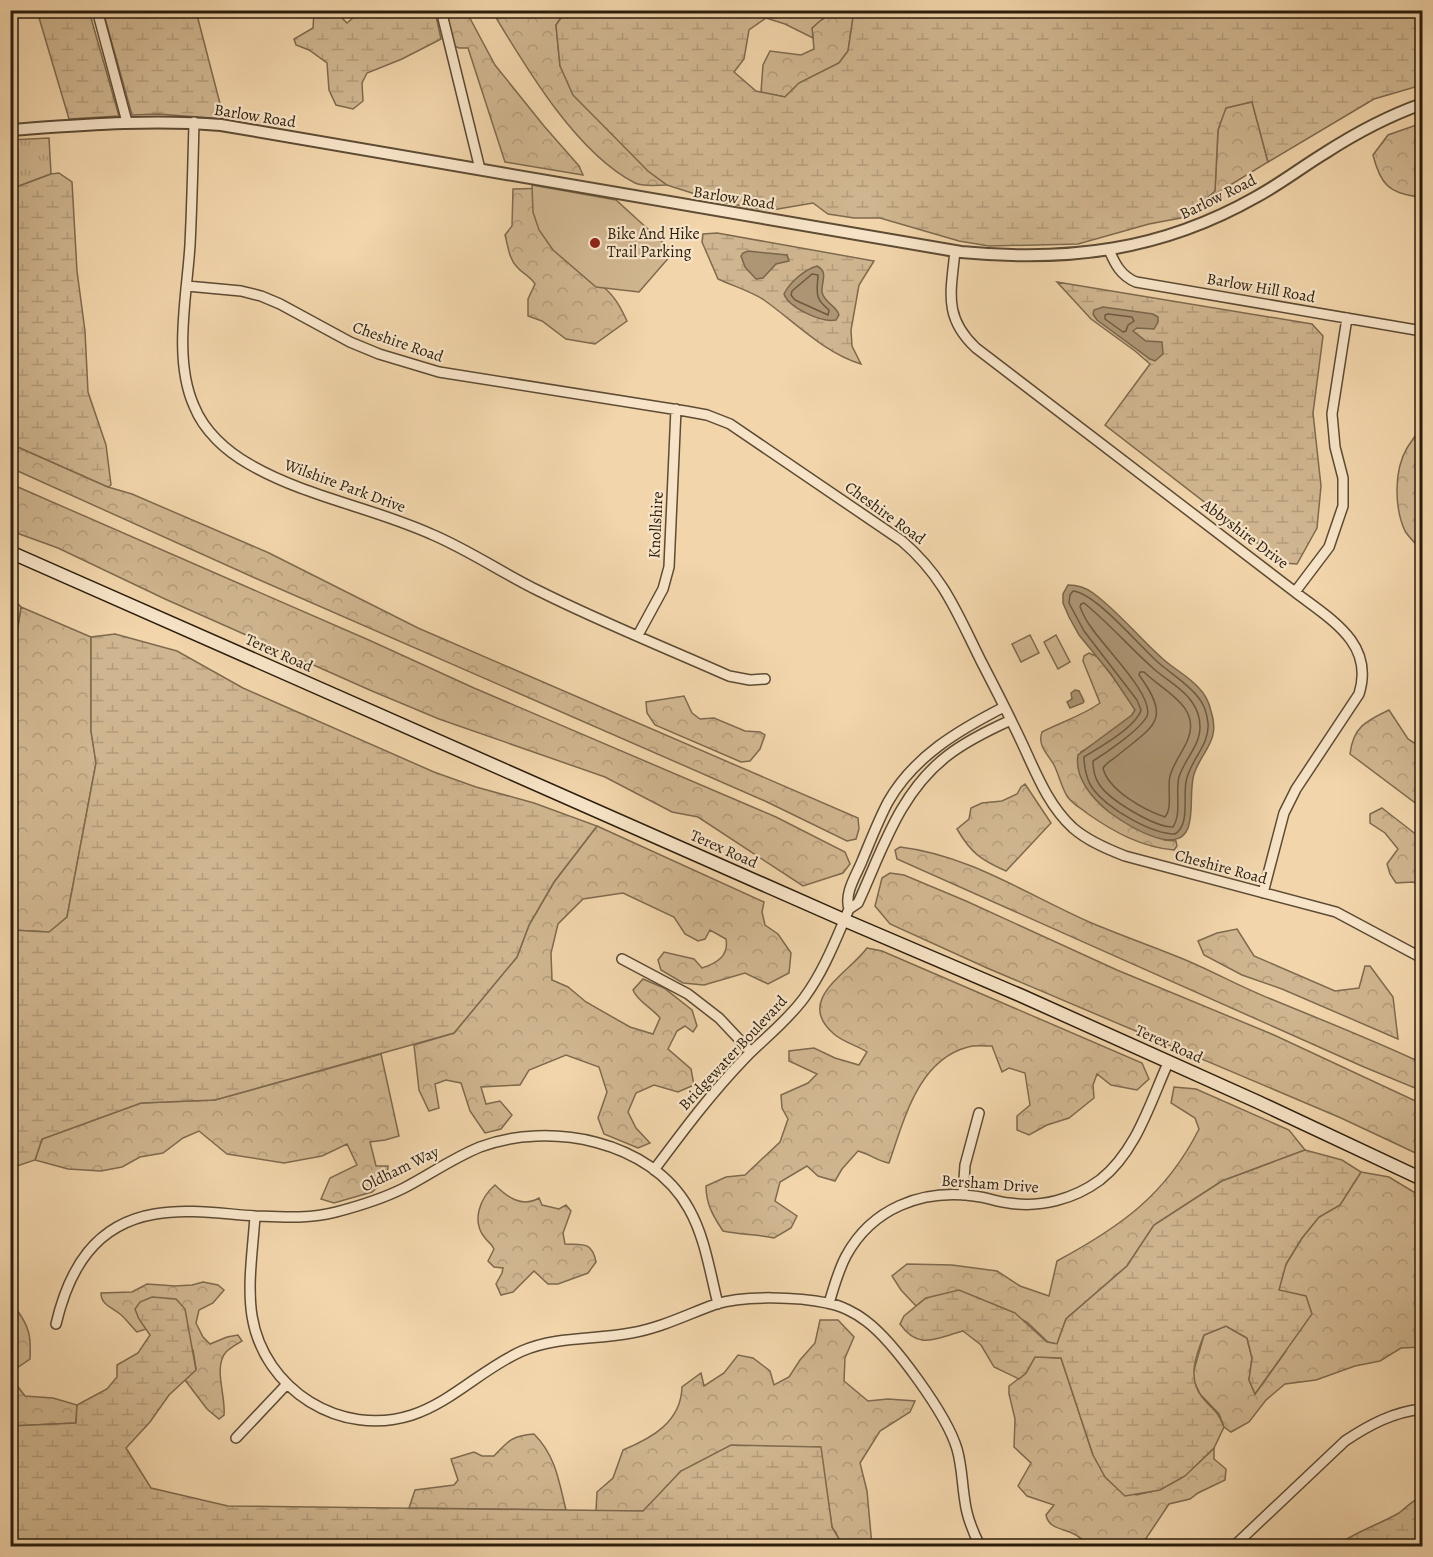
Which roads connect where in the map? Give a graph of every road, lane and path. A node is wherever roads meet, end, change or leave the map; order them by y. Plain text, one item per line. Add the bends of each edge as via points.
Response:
1 (97, 10) edge
2 (441, 10) edge
3 (1422, 104) edge
4 (127, 122) junction
5 (194, 122) junction
6 (10, 130) edge
7 (480, 169) junction
8 (1109, 250) junction
9 (955, 251) junction
10 (187, 286) junction
11 (1347, 318) junction
12 (1422, 331) edge
13 (676, 410) junction
14 (10, 552) edge
15 (1295, 592) junction
16 (638, 635) junction
17 (765, 679) dead end
18 (1004, 707) junction
19 (1011, 720) junction
20 (918, 763) junction
21 (928, 773) junction
22 (882, 815) junction
23 (894, 820) junction
24 (1263, 893) junction
25 (847, 915) junction
26 (1422, 958) edge
27 (622, 959) dead end
28 (751, 1052) junction
29 (1168, 1063) junction
30 (979, 1113) dead end
31 (654, 1170) junction
32 (1422, 1179) edge
33 (963, 1195) junction
34 (255, 1216) junction
35 (829, 1303) junction
36 (718, 1304) junction
37 (56, 1324) dead end
38 (287, 1384) junction
39 (1422, 1409) edge
40 (236, 1438) dead end
41 (980, 1546) edge
42 (1233, 1546) edge

1 - 4 street
2 - 7 street
3 - 8 street, Barlow Road via 1349,138 1231,210 1171,235
4 - 5 street, Barlow Road
4 - 6 street, Barlow Road
5 - 7 street, Barlow Road
5 - 10 street, Wilshire Park Drive
7 - 9 street, Barlow Road
8 - 9 street, Barlow Road via 1042,257
8 - 11 street, Barlow Hill Road via 1118,268 1136,282
9 - 15 street, Abbyshire Drive via 950,299 963,336
10 - 13 street, Cheshire Road via 261,296 350,342 431,370
10 - 16 street, Wilshire Park Drive via 183,359 188,390 201,419 226,447 284,481 431,534 540,592
11 - 12 street, Barlow Hill Road
11 - 15 street via 1332,414 1343,478 1343,506 1329,548
13 - 16 street, Knollshire via 669,567 663,589
13 - 18 street, Cheshire Road via 730,424 919,555 950,599
14 - 25 main road, Terex Road
15 - 24 street, Abbyshire Drive via 1344,630 1354,643 1362,660 1362,685 1356,701 1284,813
16 - 17 street, Wilshire Park Drive via 729,676
18 - 19 street, Cheshire Road
18 - 20 street via 951,736
19 - 21 street via 947,755
19 - 24 street, Cheshire Road via 1041,784 1061,816 1075,829 1125,856
20 - 21 street
20 - 22 street
21 - 23 street
22 - 23 street
22 - 25 street via 847,900
23 - 25 street via 858,903
24 - 26 street, Cheshire Road via 1336,912
25 - 28 street, Bridgewater Boulevard via 806,996
25 - 29 main road, Terex Road
27 - 28 street via 688,994 719,1018
28 - 31 street, Bridgewater Boulevard
29 - 32 main road, Terex Road
29 - 33 street, Bersham Drive via 1133,1141 1112,1169 1088,1188 1038,1204
30 - 33 street via 965,1165
31 - 34 street, Oldham Way via 590,1140 554,1136 516,1138 479,1148 370,1202 314,1216
31 - 36 street, Oldham Way via 689,1209
33 - 35 street, Bersham Drive via 919,1198 875,1220 847,1255
34 - 37 street, Oldham Way via 177,1212 155,1214 122,1226 82,1258 66,1287
34 - 38 street via 252,1316 264,1352
35 - 36 street via 764,1299
35 - 41 street via 864,1319 880,1332 942,1417 957,1449 969,1521
36 - 38 street via 632,1333 561,1340 522,1351 437,1403 396,1419 369,1421 331,1413
38 - 40 street
39 - 42 street via 1386,1418 1345,1441

